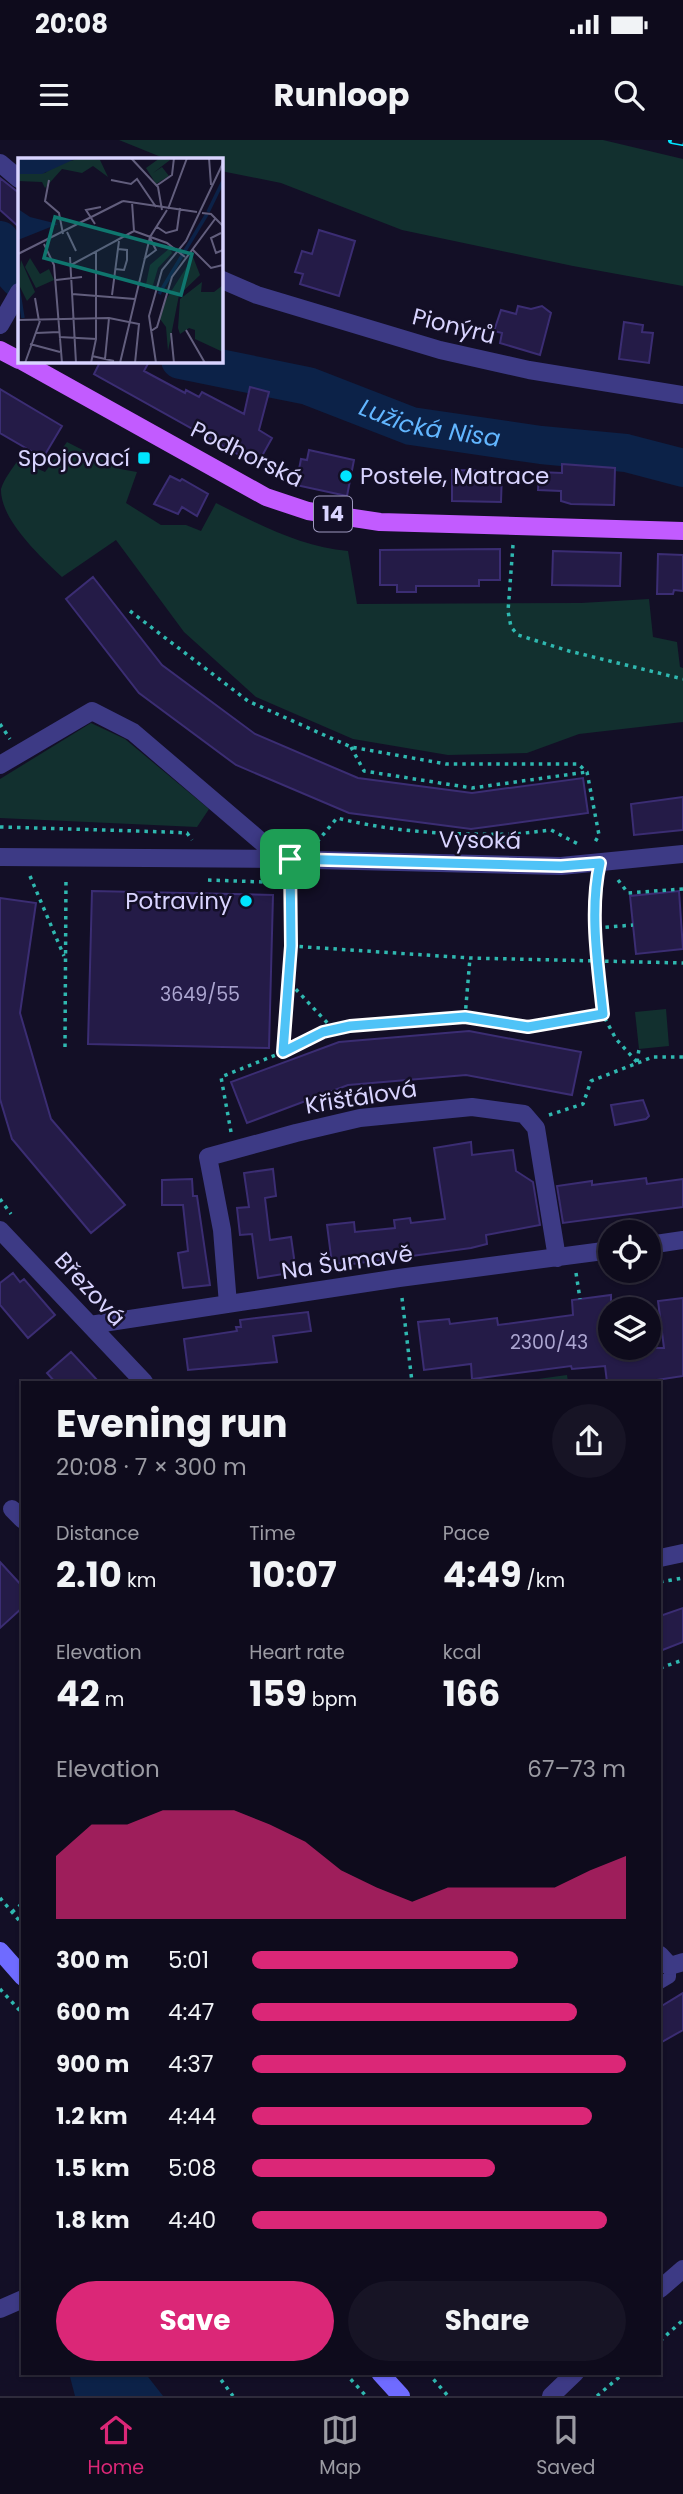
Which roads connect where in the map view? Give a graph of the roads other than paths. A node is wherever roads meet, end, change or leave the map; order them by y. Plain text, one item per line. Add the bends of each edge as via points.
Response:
1 (0, 163) edge
2 (18, 178) edge
3 (222, 280) edge
4 (18, 294) edge
5 (0, 325) edge
6 (0, 350) edge
7 (18, 359) edge
8 (23, 362) edge
9 (683, 394) edge
10 (683, 531) edge
11 (0, 765) edge
12 (683, 854) edge
13 (0, 857) edge
14 (283, 859) junction
15 (0, 1230) edge
16 (683, 1240) edge
17 (661, 1243) edge
18 (598, 1252) edge
19 (557, 1258) junction
20 (228, 1304) junction
21 (90, 1325) junction
22 (143, 1381) edge
23 (683, 1553) edge
24 (661, 1558) edge
25 (0, 1951) edge
26 (668, 1962) edge
27 (21, 1975) edge
28 (661, 1982) edge
29 (683, 2269) edge
30 (661, 2288) edge
31 (21, 2300) edge
32 (0, 2309) edge
33 (382, 2375) edge
34 (573, 2375) edge
35 (401, 2396) edge
36 (551, 2396) edge

1 - 2 street
3 - 9 street, Pionýrů via 257,295 440,350 530,370
4 - 5 street
6 - 7 main road, Podhorská / 14
8 - 10 main road, Podhorská / 14 via 266,496 308,511 380,522
11 - 14 street via 92,711 133,732
12 - 14 street, Vysoká via 596,857 561,866
13 - 14 street, Vysoká
15 - 21 street, Březová
16 - 17 street
18 - 19 street, Na Šumavě
19 - 20 street, Na Šumavě
19 - 20 street, Křišťálová via 536,1128 524,1114 472,1107 360,1118 208,1157 222,1230
20 - 21 street, Na Šumavě
21 - 22 street, Březová
23 - 24 street
25 - 27 street
26 - 28 lane via 670,1976
29 - 30 street
31 - 32 street
33 - 35 street
34 - 36 street

